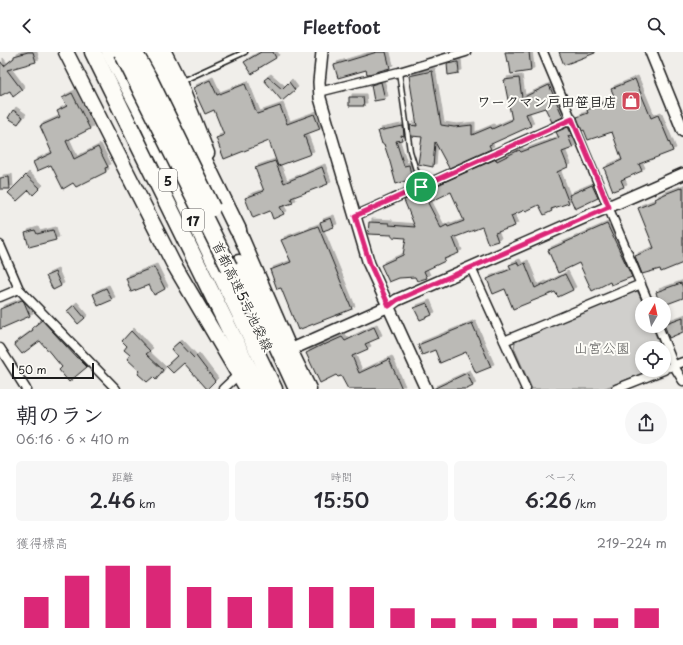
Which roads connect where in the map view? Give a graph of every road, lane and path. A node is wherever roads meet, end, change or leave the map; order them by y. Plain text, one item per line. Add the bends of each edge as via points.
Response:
1 (66, 52) edge
2 (84, 52) edge
3 (93, 52) edge
4 (104, 52) edge
5 (109, 52) edge
6 (117, 52) edge
7 (122, 52) edge
8 (134, 52) edge
9 (141, 52) edge
10 (150, 52) edge
11 (164, 52) edge
12 (245, 52) edge
13 (322, 52) edge
14 (466, 52) edge
15 (543, 52) edge
16 (651, 52) edge
17 (399, 72) junction
18 (179, 82) junction
19 (319, 92) junction
20 (572, 119) junction
21 (683, 131) edge
22 (683, 174) edge
23 (421, 187) junction
24 (609, 207) junction
25 (355, 216) junction
26 (238, 230) junction
27 (0, 245) edge
28 (219, 260) junction
29 (471, 268) junction
30 (641, 284) junction
31 (19, 289) junction
32 (0, 297) edge
33 (646, 297) edge
34 (389, 306) junction
35 (661, 333) edge
36 (504, 340) junction
37 (0, 348) edge
38 (290, 350) junction
39 (683, 362) edge
40 (674, 366) junction
41 (671, 367) edge
42 (239, 374) junction
43 (646, 377) edge
44 (683, 382) edge
45 (26, 389) edge
46 (116, 389) edge
47 (223, 389) edge
48 (247, 389) edge
49 (261, 389) edge
50 (270, 389) edge
51 (275, 389) edge
52 (281, 389) edge
53 (288, 389) edge
54 (297, 389) edge
55 (309, 389) edge
56 (426, 389) edge
57 (526, 389) edge
58 (616, 389) edge

1 - 42 highway via 173,263
2 - 42 highway
3 - 49 highway
4 - 50 highway, 首都高速5号池袋線 / 5
5 - 51 highway, 17
6 - 28 highway, 17
7 - 53 highway, 首都高速5号池袋線 / 5, bridge
8 - 54 highway, bridge via 239,263
9 - 28 highway via 174,124
10 - 26 highway
11 - 18 highway
12 - 18 lane
13 - 19 street
14 - 17 street
15 - 20 street
16 - 21 street
17 - 19 street
17 - 23 lane via 410,152
18 - 26 highway
19 - 25 street
20 - 23 street
20 - 24 street
22 - 24 street
23 - 25 street
24 - 29 street
24 - 30 street
25 - 34 street via 370,264
26 - 38 highway
27 - 31 street
28 - 52 highway, 17
29 - 34 street via 397,300
29 - 36 street
30 - 33 street
30 - 36 street
31 - 32 street
31 - 46 street
34 - 38 street
34 - 56 street
35 - 40 street
36 - 57 street
37 - 45 street
38 - 55 highway
39 - 40 street
40 - 41 street
40 - 44 street
42 - 47 street
42 - 48 highway
43 - 58 street

